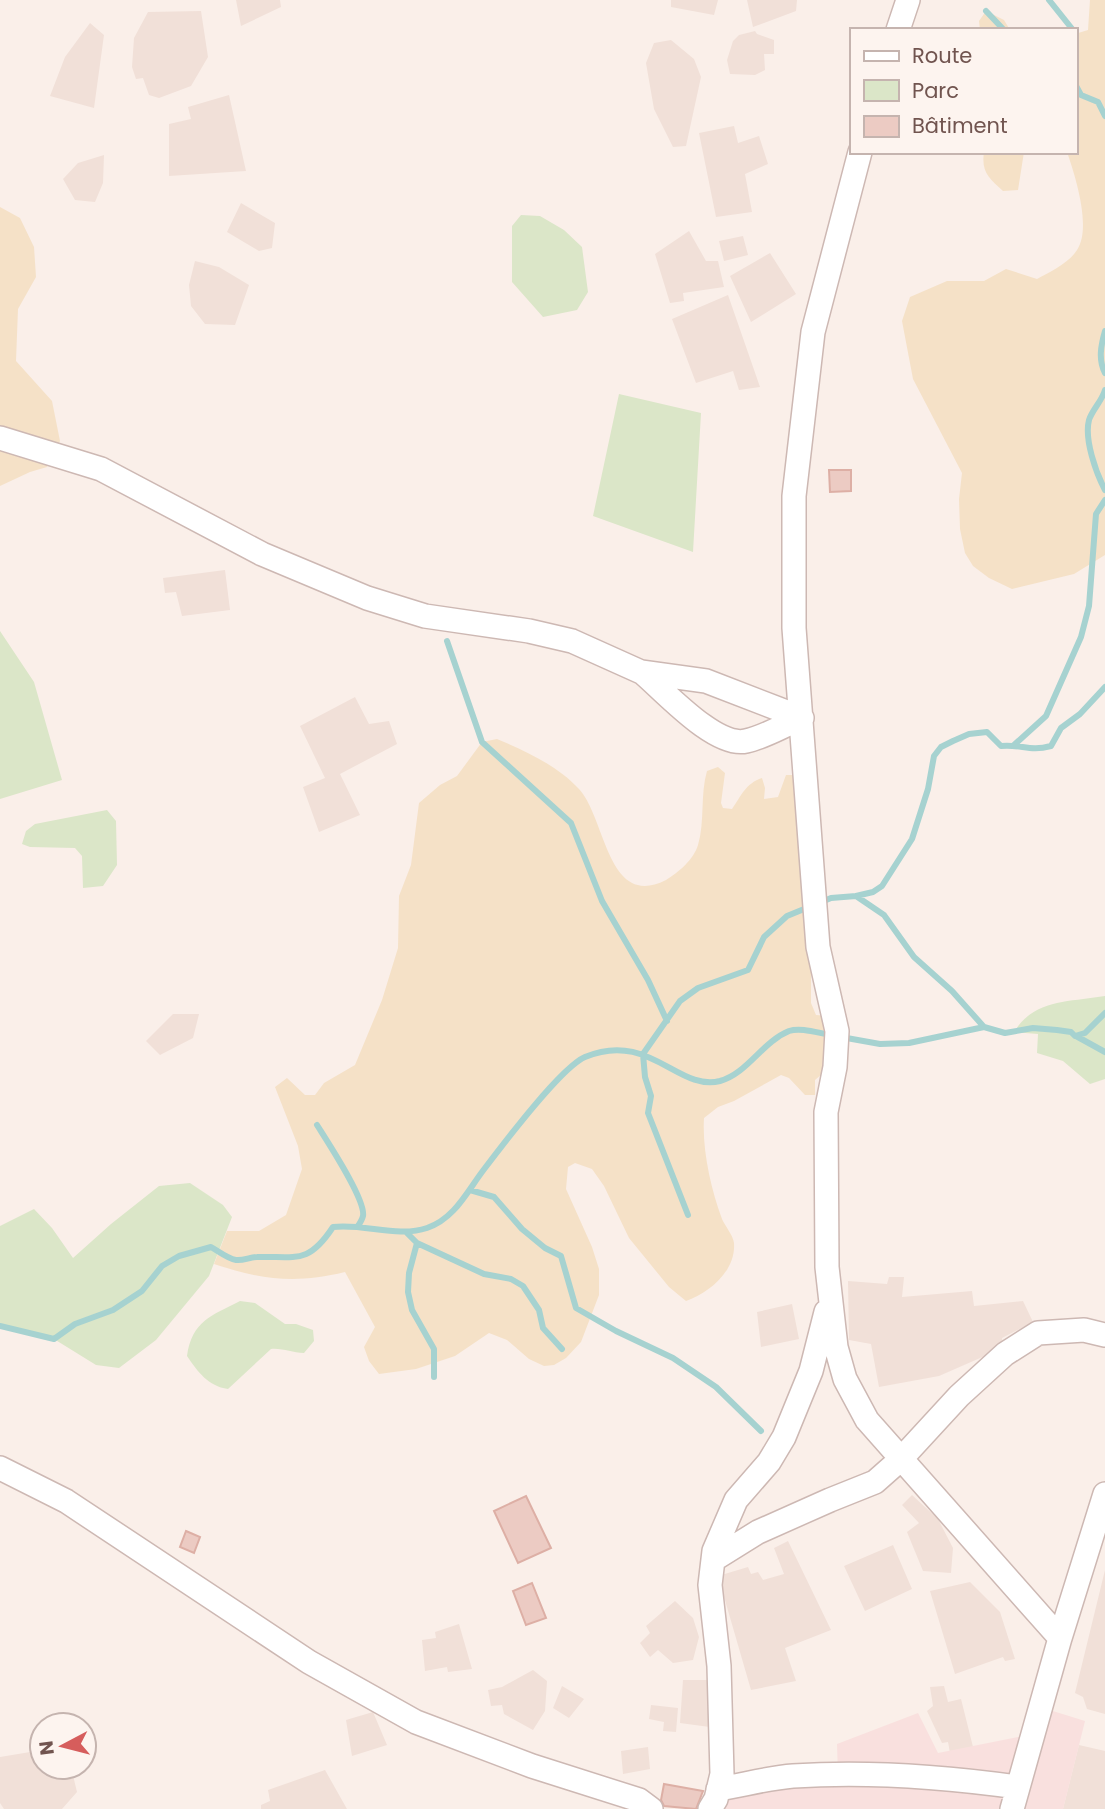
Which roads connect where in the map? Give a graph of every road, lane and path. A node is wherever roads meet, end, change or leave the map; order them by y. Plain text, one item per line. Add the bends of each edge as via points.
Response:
1 (908, 0) edge
2 (899, 28) edge
3 (859, 154) edge
4 (0, 438) edge
5 (641, 672) junction
6 (802, 718) junction
7 (830, 1295) junction
8 (1105, 1335) edge
9 (901, 1459) junction
10 (0, 1468) edge
11 (1105, 1494) edge
12 (713, 1560) junction
13 (1060, 1638) junction
14 (1015, 1798) edge
15 (714, 1799) edge
16 (651, 1809) edge

1 - 2 street
3 - 6 street via 813,331 793,496 794,628
4 - 5 street via 101,470 262,554 368,598 425,616 572,641
5 - 6 street via 706,681
5 - 6 street via 704,728 725,738 744,742
6 - 7 street via 818,947 837,1031 826,1112
7 - 9 street via 845,1379 867,1420
7 - 12 street via 811,1371 784,1437 736,1500
8 - 9 street via 1038,1333 1005,1354 968,1387
9 - 12 street via 875,1482 758,1532
9 - 13 street
10 - 16 street via 66,1501 309,1662 416,1722 639,1800
11 - 13 street
12 - 15 street via 710,1585 722,1741 722,1774
13 - 14 street
14 - 15 street via 950,1778 826,1775 791,1776

